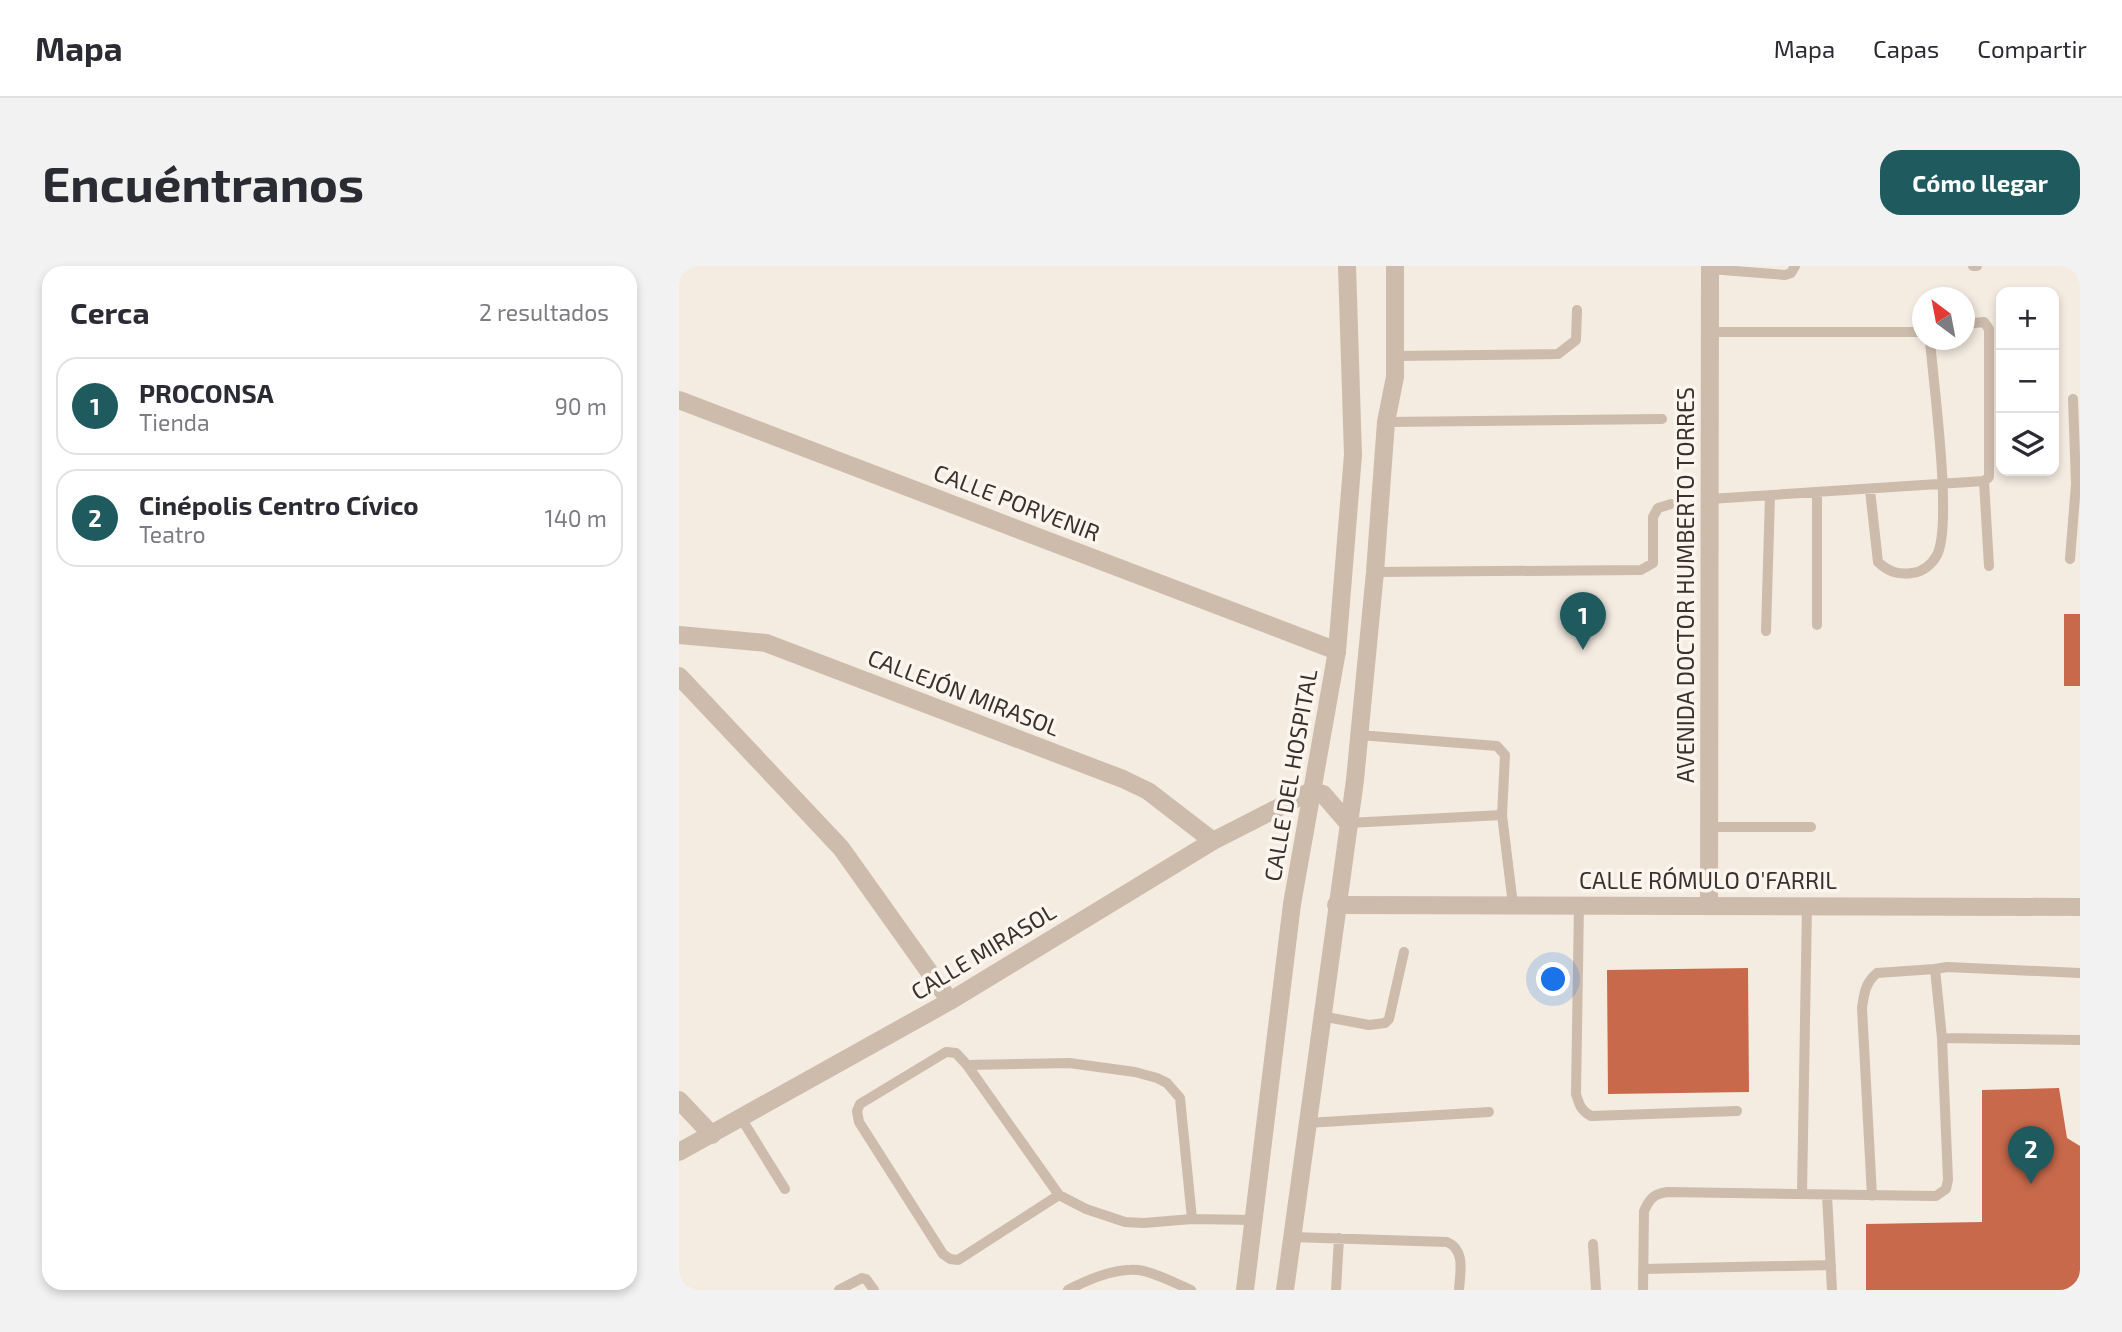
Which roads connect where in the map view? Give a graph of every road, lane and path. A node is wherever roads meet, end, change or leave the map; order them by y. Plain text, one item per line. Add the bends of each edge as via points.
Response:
1 (1347, 266) edge
2 (1395, 266) edge
3 (1795, 266) edge
4 (1710, 267) edge
5 (1577, 310) dead end
6 (1975, 323) edge
7 (1710, 332) junction
8 (1912, 332) edge
9 (1931, 350) edge
10 (1395, 356) junction
11 (2073, 399) dead end
12 (679, 400) edge
13 (1662, 419) dead end
14 (1386, 422) junction
15 (1984, 481) junction
16 (2078, 484) edge
17 (1942, 485) junction
18 (1870, 490) junction
19 (1817, 493) junction
20 (1770, 496) junction
21 (1710, 499) junction
22 (1671, 504) dead end
23 (2070, 559) dead end
24 (1989, 566) dead end
25 (1375, 572) junction
26 (1817, 625) dead end
27 (1766, 631) dead end
28 (679, 635) edge
29 (1337, 651) junction
30 (679, 676) edge
31 (1359, 735) junction
32 (1311, 791) junction
33 (1502, 815) junction
34 (1348, 823) junction
35 (1709, 827) junction
36 (1811, 827) dead end
37 (1213, 841) junction
38 (1579, 904) junction
39 (1336, 905) junction
40 (1513, 905) junction
41 (1709, 905) junction
42 (1807, 906) junction
43 (2080, 907) edge
44 (1404, 952) dead end
45 (1935, 969) junction
46 (2080, 972) edge
47 (950, 1001) junction
48 (1321, 1016) junction
49 (1942, 1038) junction
50 (2080, 1040) edge
51 (967, 1065) junction
52 (679, 1100) edge
53 (1737, 1111) dead end
54 (1489, 1112) dead end
55 (741, 1118) junction
56 (1307, 1123) junction
57 (712, 1135) junction
58 (679, 1152) edge
59 (785, 1188) dead end
60 (1803, 1194) junction
61 (1059, 1195) junction
62 (1827, 1195) junction
63 (1872, 1196) junction
64 (1192, 1219) junction
65 (1254, 1220) junction
66 (1292, 1237) junction
67 (1339, 1238) junction
68 (1593, 1244) dead end
69 (1831, 1265) junction
70 (1643, 1269) junction
71 (1187, 1289) edge
72 (839, 1290) edge
73 (874, 1290) edge
74 (1068, 1290) edge
75 (1245, 1290) edge
76 (1286, 1290) edge
77 (1336, 1290) edge
78 (1459, 1290) edge
79 (1596, 1290) edge
80 (1643, 1290) edge
81 (1832, 1290) edge

1 - 29 street, CALLE DEL HOSPITAL via 1353,455
2 - 10 street
3 - 4 lane via 1785,275
4 - 7 street, AVENIDA DOCTOR HUMBERTO TORRES
5 - 10 lane via 1576,340 1558,354
6 - 15 lane via 1984,322 1989,329 1989,477
7 - 8 lane
7 - 21 street, AVENIDA DOCTOR HUMBERTO TORRES
9 - 17 lane
10 - 14 street
11 - 16 lane
12 - 29 street, CALLE PORVENIR
13 - 14 lane
14 - 25 street
15 - 17 lane
15 - 24 lane
16 - 23 lane
17 - 18 lane
17 - 18 lane via 1943,537 1938,554 1919,572 1903,574 1889,572 1878,562
18 - 19 lane
19 - 20 lane
19 - 26 lane
20 - 21 lane
20 - 27 lane
21 - 35 street, AVENIDA DOCTOR HUMBERTO TORRES
22 - 25 lane via 1658,508 1653,517 1653,562 1641,570
25 - 31 street
28 - 37 street, CALLEJÓN MIRASOL via 766,643 1085,764 1148,791
29 - 32 street, CALLE DEL HOSPITAL
30 - 47 street via 841,848
31 - 33 lane via 1497,746 1505,755
31 - 34 street
32 - 34 street via 1323,794
32 - 37 street, CALLE MIRASOL
32 - 65 street, CALLE DEL HOSPITAL via 1292,904
33 - 34 lane
33 - 40 lane
34 - 39 street
35 - 36 lane
35 - 41 street, AVENIDA DOCTOR HUMBERTO TORRES
37 - 47 street, CALLE MIRASOL
38 - 40 street, CALLE RÓMULO O'FARRIL
38 - 41 street, CALLE RÓMULO O'FARRIL
38 - 53 lane via 1576,1094 1580,1107 1591,1116
39 - 40 street, CALLE RÓMULO O'FARRIL
39 - 48 street
41 - 42 street, CALLE RÓMULO O'FARRIL
42 - 43 street, CALLE RÓMULO O'FARRIL
42 - 60 lane
44 - 48 lane via 1385,1023 1369,1025
45 - 46 lane
45 - 49 lane
45 - 63 lane via 1877,973 1865,988 1862,1008
47 - 55 street, CALLE MIRASOL
48 - 56 street
49 - 50 lane
49 - 63 lane via 1946,1189 1936,1196
51 - 61 lane
51 - 61 lane via 956,1053 946,1052 866,1099 857,1111 859,1122 943,1254 958,1260
51 - 64 lane via 1069,1063 1135,1072 1167,1083 1180,1098
52 - 57 street
54 - 56 lane
55 - 57 street, CALLE MIRASOL
55 - 59 lane
56 - 66 street
57 - 58 street, CALLE MIRASOL
60 - 62 lane
60 - 70 lane via 1655,1194 1644,1211
61 - 64 lane via 1125,1222
62 - 63 lane
62 - 69 lane
64 - 65 lane
65 - 75 street, CALLE DEL HOSPITAL
66 - 67 lane
66 - 76 street
67 - 77 lane
67 - 78 lane via 1452,1244 1461,1256
68 - 79 lane
69 - 70 lane
69 - 81 lane
70 - 80 lane
71 - 74 lane via 1130,1270
72 - 73 lane via 862,1278

